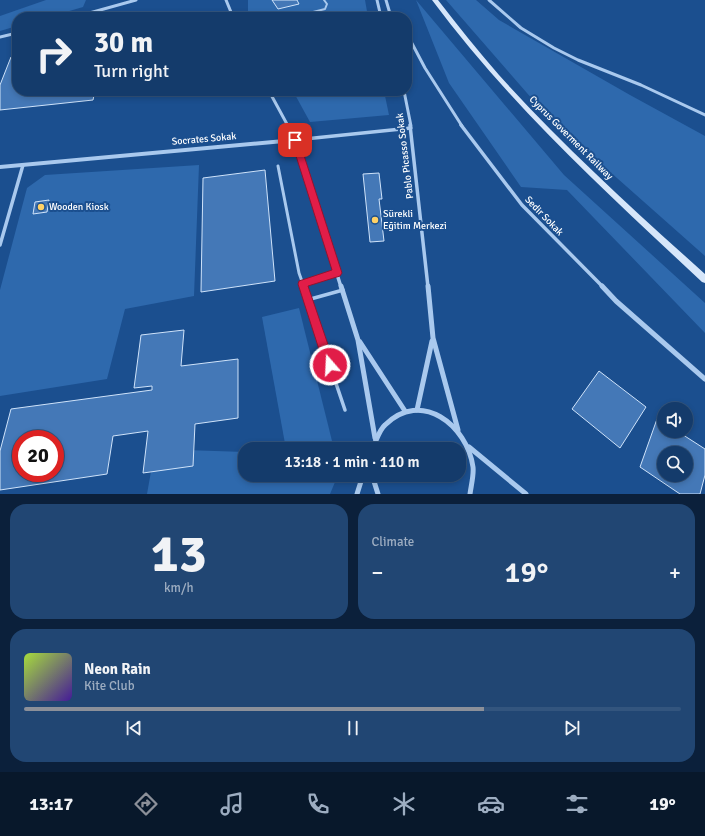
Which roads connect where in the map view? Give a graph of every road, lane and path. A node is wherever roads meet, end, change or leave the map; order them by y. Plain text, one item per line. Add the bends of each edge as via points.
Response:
1 (136, 0) edge
2 (226, 0) edge
3 (324, 0) edge
4 (377, 0) edge
5 (386, 0) edge
6 (435, 0) edge
7 (488, 0) edge
8 (95, 12) edge
9 (231, 12) edge
10 (313, 12) edge
11 (380, 12) edge
12 (390, 12) edge
13 (12, 34) edge
14 (0, 37) edge
15 (412, 43) edge
16 (272, 96) edge
17 (405, 96) edge
18 (704, 114) edge
19 (410, 128) junction
20 (295, 140) junction
21 (23, 165) junction
22 (278, 166) dead end
23 (0, 167) edge
24 (0, 244) edge
25 (337, 273) junction
26 (705, 279) edge
27 (302, 284) junction
28 (342, 290) junction
29 (307, 300) junction
30 (432, 338) junction
31 (358, 340) junction
32 (705, 379) edge
33 (345, 410) dead end
34 (417, 410) junction
35 (406, 411) junction
36 (458, 430) junction
37 (375, 438) junction
38 (374, 442) edge
39 (469, 447) junction
40 (361, 482) edge
41 (374, 482) edge
42 (357, 494) edge
43 (378, 494) edge
44 (470, 494) edge
45 (526, 494) edge

1 - 8 street
2 - 9 street
3 - 10 lane via 328,6
4 - 11 street
5 - 12 street
6 - 26 main road, Cyprus Goverment Railway via 453,25 533,116 580,164
7 - 18 street via 521,28 554,48
13 - 14 street
15 - 32 street, Sedir Sokak via 461,125 522,206 616,302
16 - 20 street
17 - 19 street, Pablo Picasso Sokak
19 - 20 street, Socrates Sokak
19 - 30 street, Pablo Picasso Sokak
20 - 21 street, Socrates Sokak
20 - 25 street
21 - 23 street, Socrates Sokak
21 - 24 street
22 - 27 lane
25 - 27 lane
25 - 28 street
27 - 29 lane
28 - 29 lane
28 - 31 street
29 - 33 lane
30 - 34 street
30 - 36 street
31 - 35 street
31 - 37 street
34 - 35 street
34 - 36 street via 439,415 450,421
35 - 37 street via 393,417
36 - 39 street
37 - 38 street
39 - 44 street via 474,464
39 - 45 street
40 - 42 street
41 - 43 street

